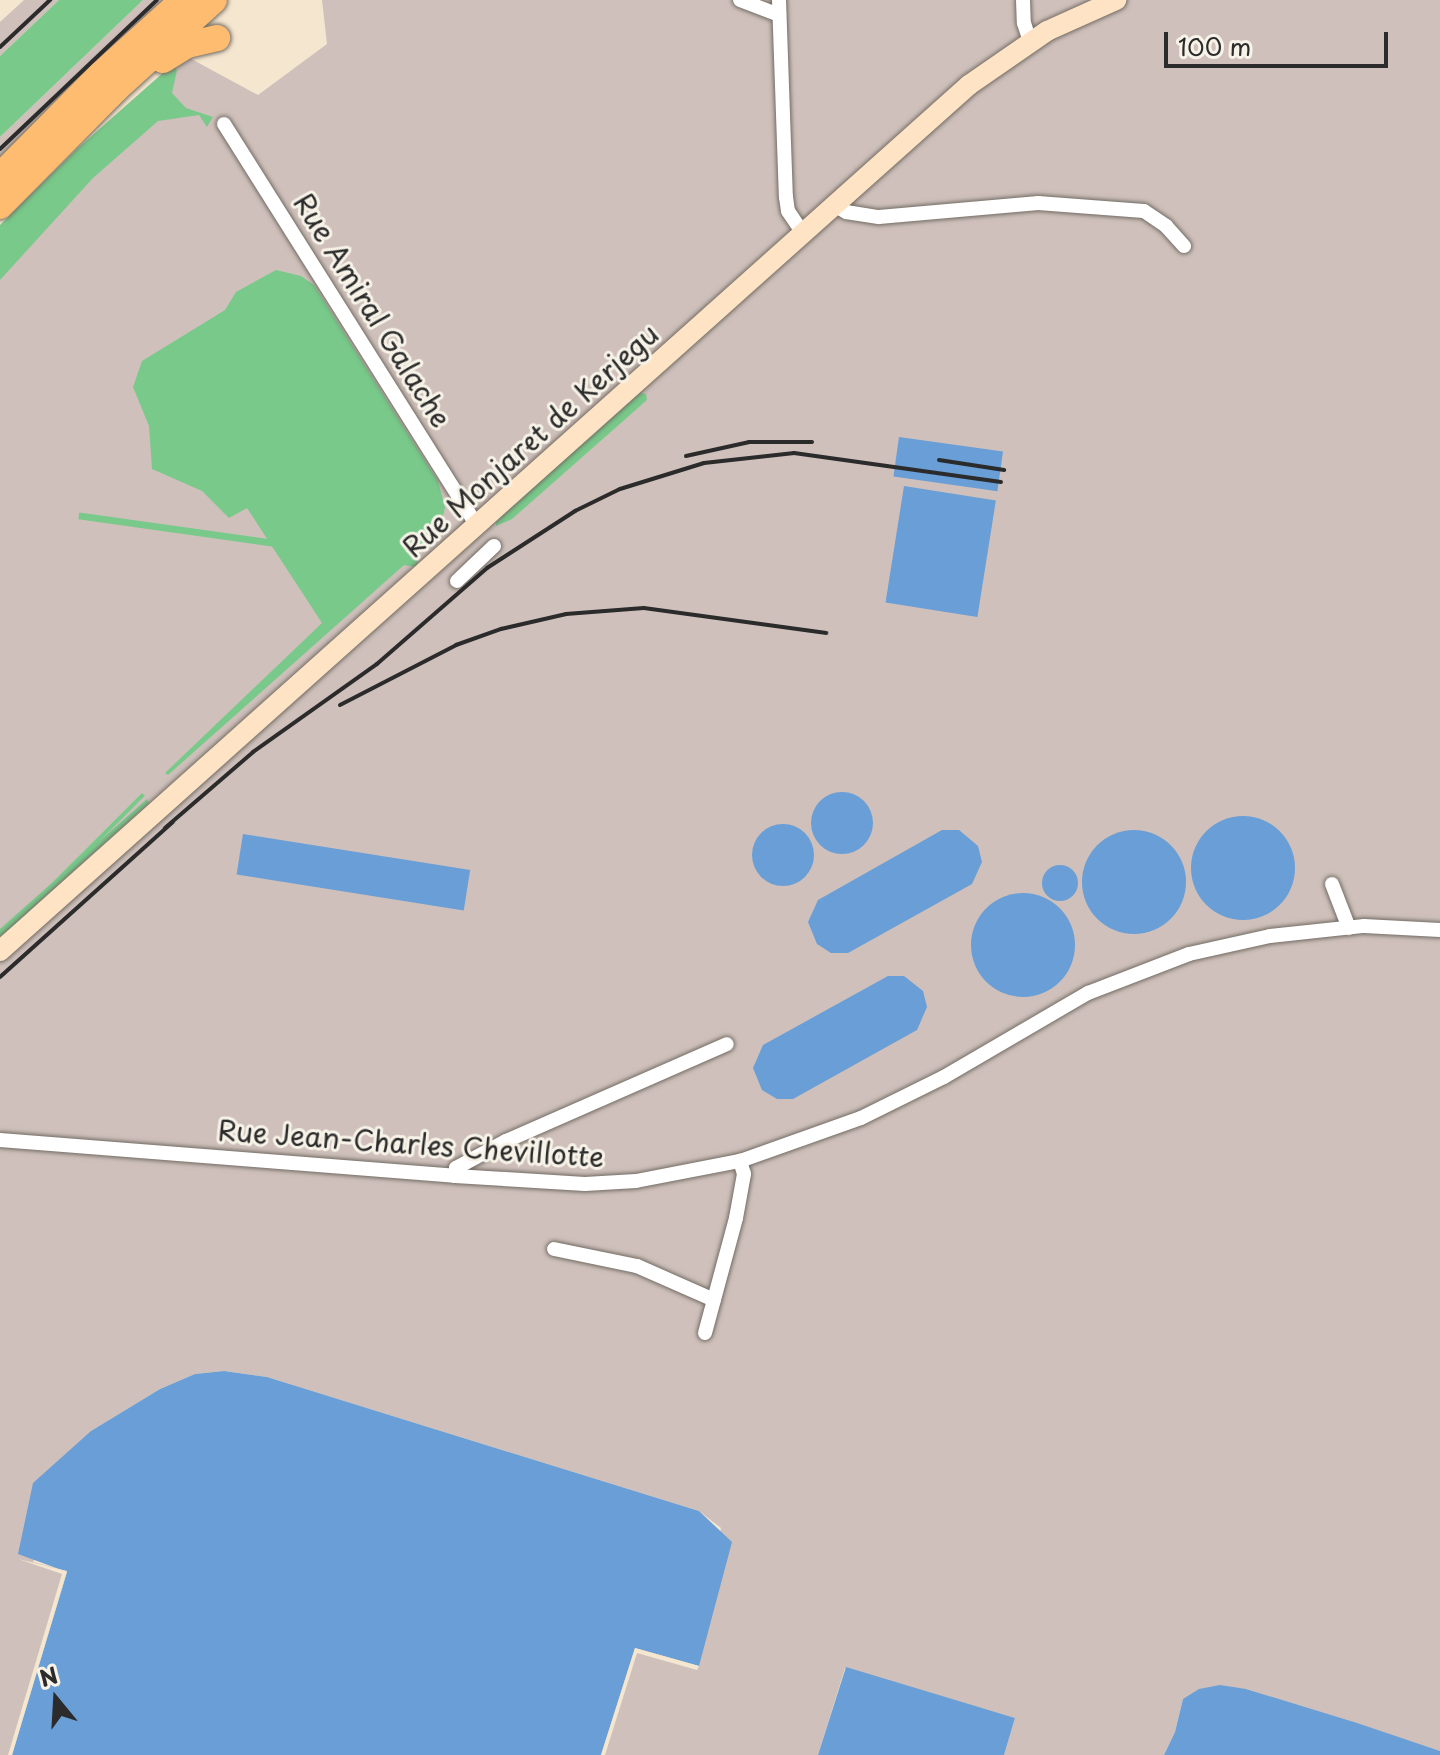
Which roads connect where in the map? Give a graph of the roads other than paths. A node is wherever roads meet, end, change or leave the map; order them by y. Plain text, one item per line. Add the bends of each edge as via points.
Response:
1 (183, 0) edge
2 (214, 0) edge
3 (740, 0) edge
4 (1023, 0) edge
5 (1116, 0) edge
6 (779, 8) edge
7 (217, 38) dead end
8 (1030, 41) junction
9 (116, 89) junction
10 (224, 124) dead end
11 (0, 176) edge
12 (834, 205) junction
13 (0, 206) edge
14 (803, 233) junction
15 (1184, 246) dead end
16 (477, 525) junction
17 (494, 546) dead end
18 (457, 581) dead end
19 (1332, 884) dead end
20 (1349, 928) junction
21 (1440, 930) edge
22 (0, 951) edge
23 (727, 1044) dead end
24 (0, 1140) edge
25 (740, 1161) junction
26 (455, 1176) junction
27 (554, 1249) dead end
28 (714, 1300) junction
29 (705, 1333) dead end

1 - 11 highway
2 - 9 highway
3 - 6 street
4 - 8 street
5 - 8 street, Rue Monjaret de Kerjegu
6 - 14 street via 786,197 788,211
7 - 9 highway via 187,45
8 - 12 street, Rue Monjaret de Kerjegu via 969,85
9 - 13 highway
10 - 16 street, Rue Amiral Galache
12 - 14 street, Rue Monjaret de Kerjegu
12 - 15 street via 879,217 1038,203 1144,211
14 - 16 street, Rue Monjaret de Kerjegu
16 - 22 street, Rue Monjaret de Kerjegu
17 - 18 street
19 - 20 street
20 - 21 street, Rue Jean-Charles Chevillotte
20 - 25 street, Rue Jean-Charles Chevillotte via 1270,936 1135,972 1088,993 902,1099
23 - 26 street via 506,1141 456,1168
24 - 26 street, Rue Jean-Charles Chevillotte
25 - 26 street, Rue Jean-Charles Chevillotte via 636,1181 585,1184
25 - 28 street via 744,1174
27 - 28 street via 637,1266
28 - 29 street

